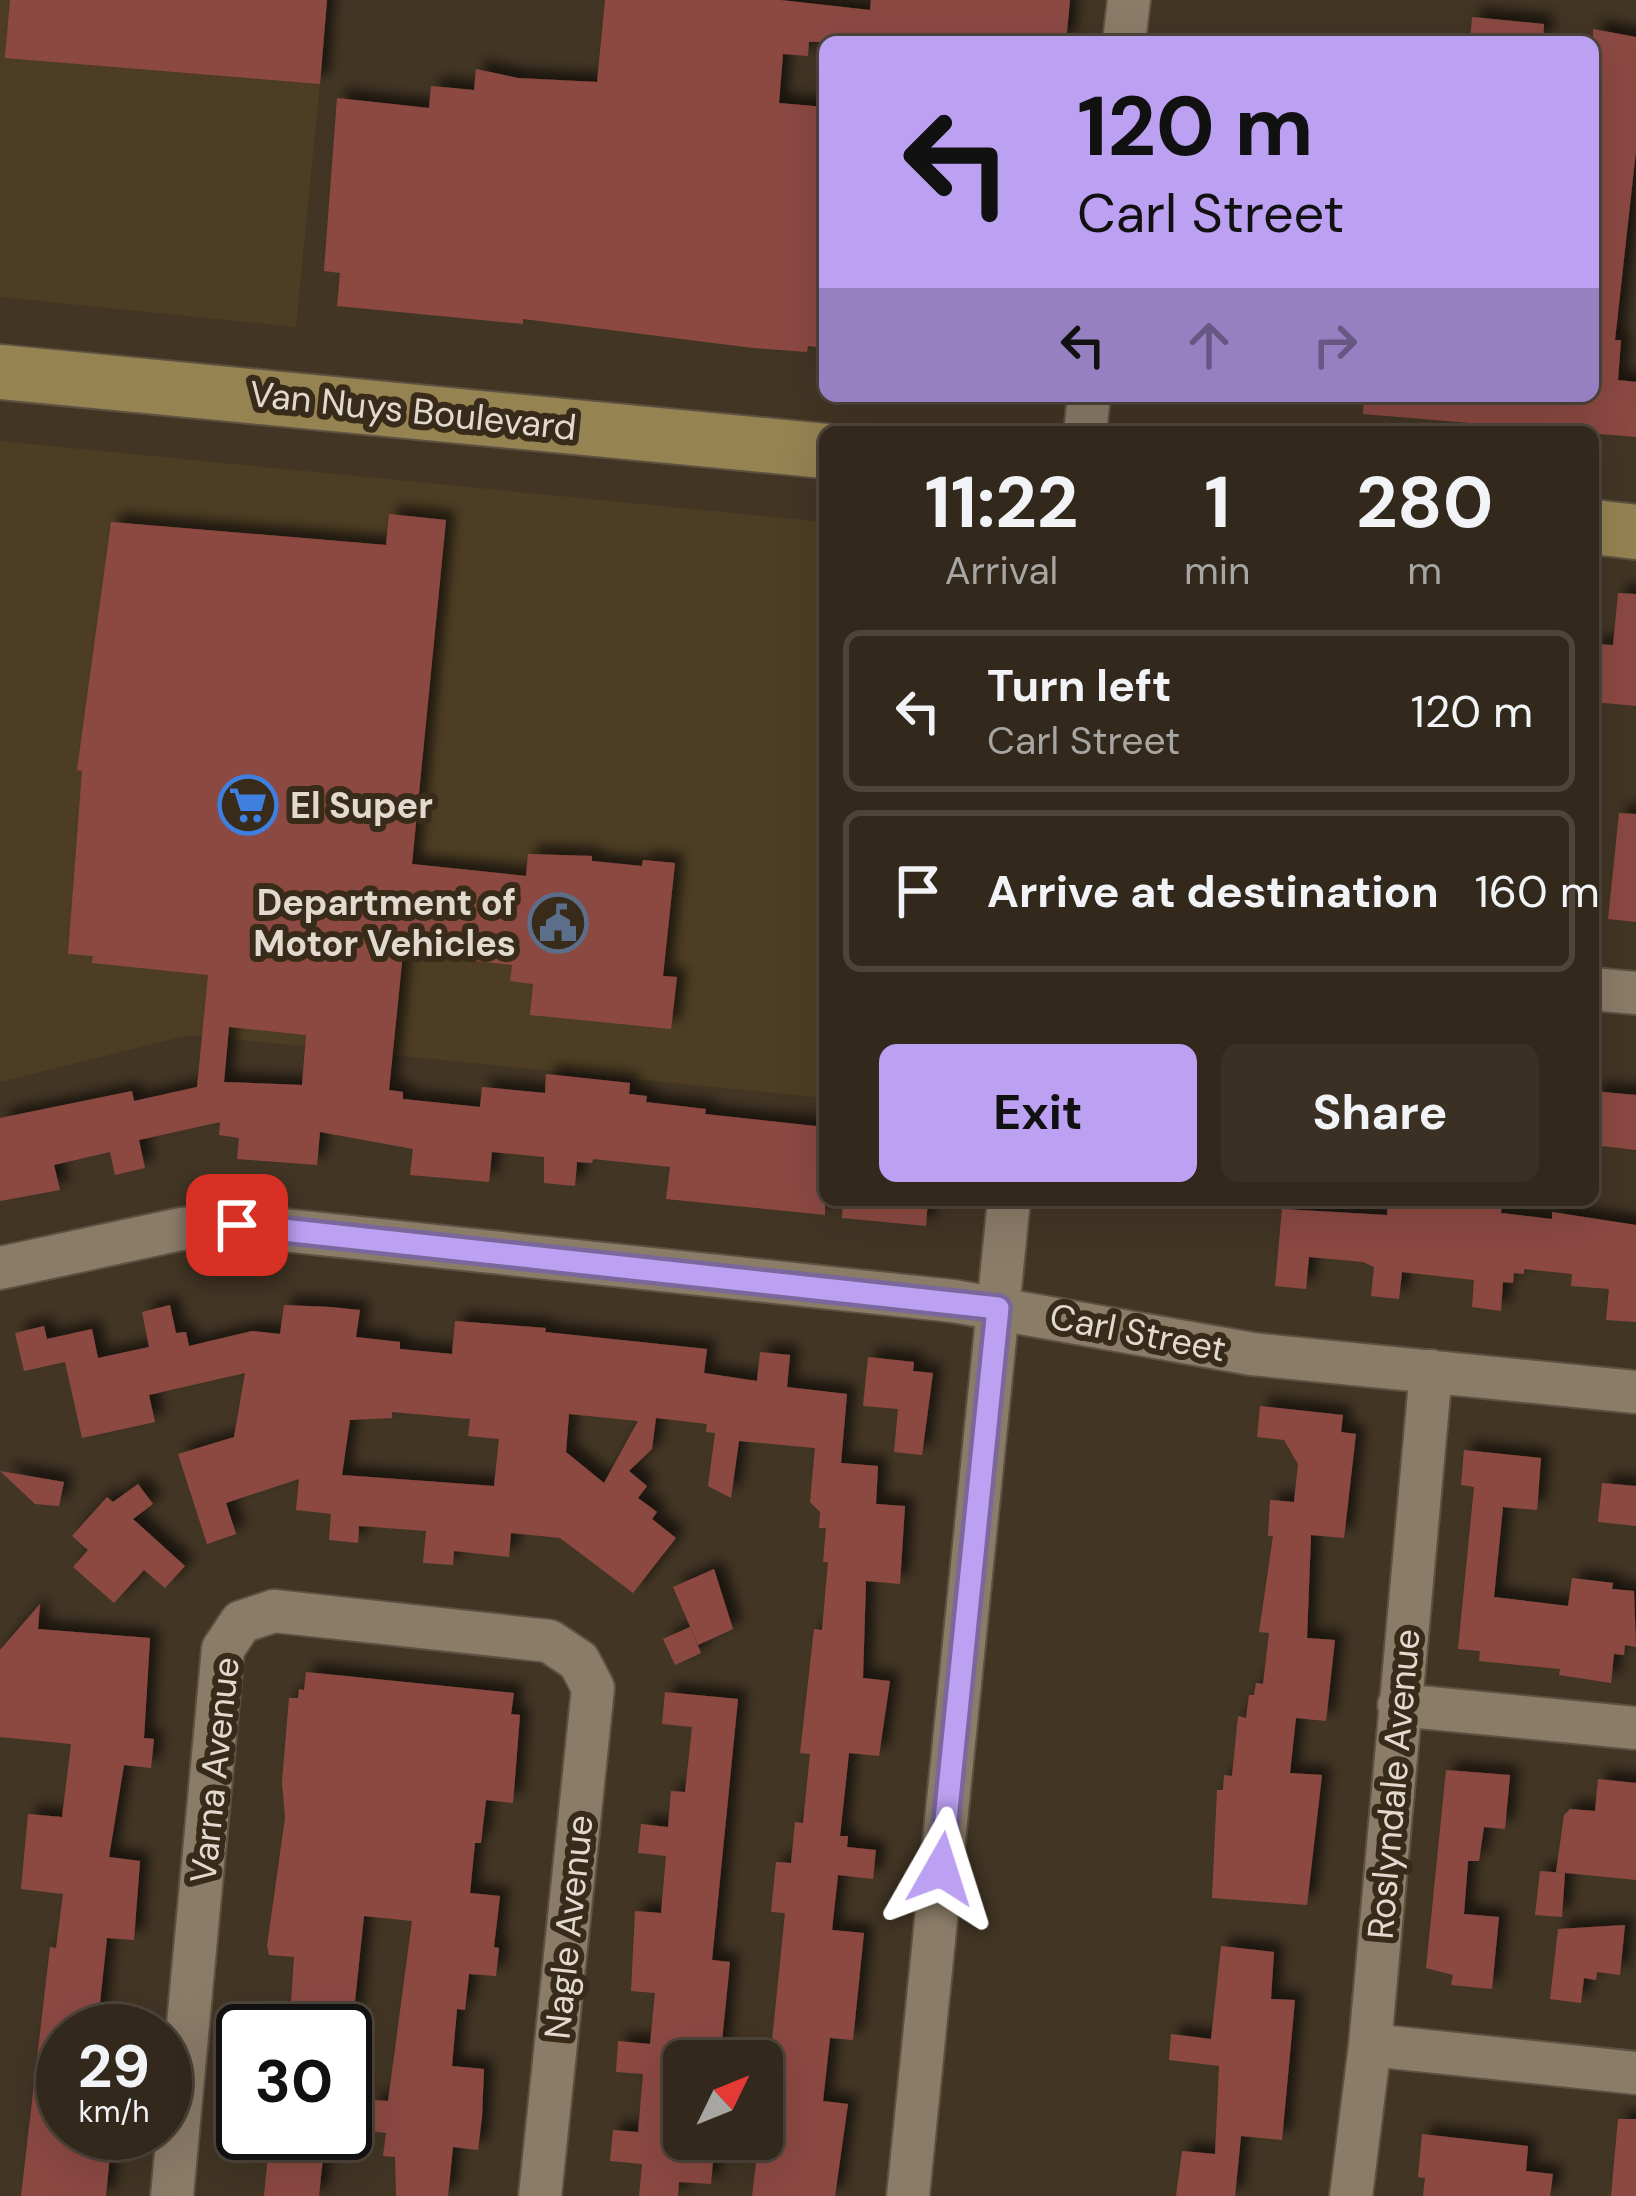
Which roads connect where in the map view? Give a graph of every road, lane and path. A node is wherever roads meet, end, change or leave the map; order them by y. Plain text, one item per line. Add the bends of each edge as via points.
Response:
1 (1129, 0) edge
2 (1125, 36) edge
3 (0, 372) edge
4 (819, 450) edge
5 (1599, 528) edge
6 (1636, 532) edge
7 (1599, 989) edge
8 (1636, 993) edge
9 (1008, 1206) edge
10 (0, 1268) edge
11 (998, 1308) junction
12 (1431, 1371) junction
13 (1636, 1392) edge
14 (579, 1661) joint
15 (1399, 1705) junction
16 (1636, 1728) edge
17 (1370, 2045) junction
18 (1636, 2073) edge
19 (172, 2196) edge
20 (540, 2196) edge
21 (908, 2196) edge
22 (1351, 2196) edge

1 - 2 street
3 - 4 main road, Van Nuys Boulevard
5 - 6 main road
7 - 8 street
9 - 11 street
10 - 11 street, Carl Street via 181,1229 237,1225
11 - 12 street, Carl Street via 1252,1354
11 - 21 street
12 - 13 street, Carl Street
12 - 15 street, Roslyndale Avenue
14 - 19 street, Varna Avenue via 549,1641 274,1611 241,1622 223,1649
14 - 20 street, Nagle Avenue via 593,1688
15 - 16 street
15 - 17 street, Roslyndale Avenue
17 - 18 street
17 - 22 street, Roslyndale Avenue

